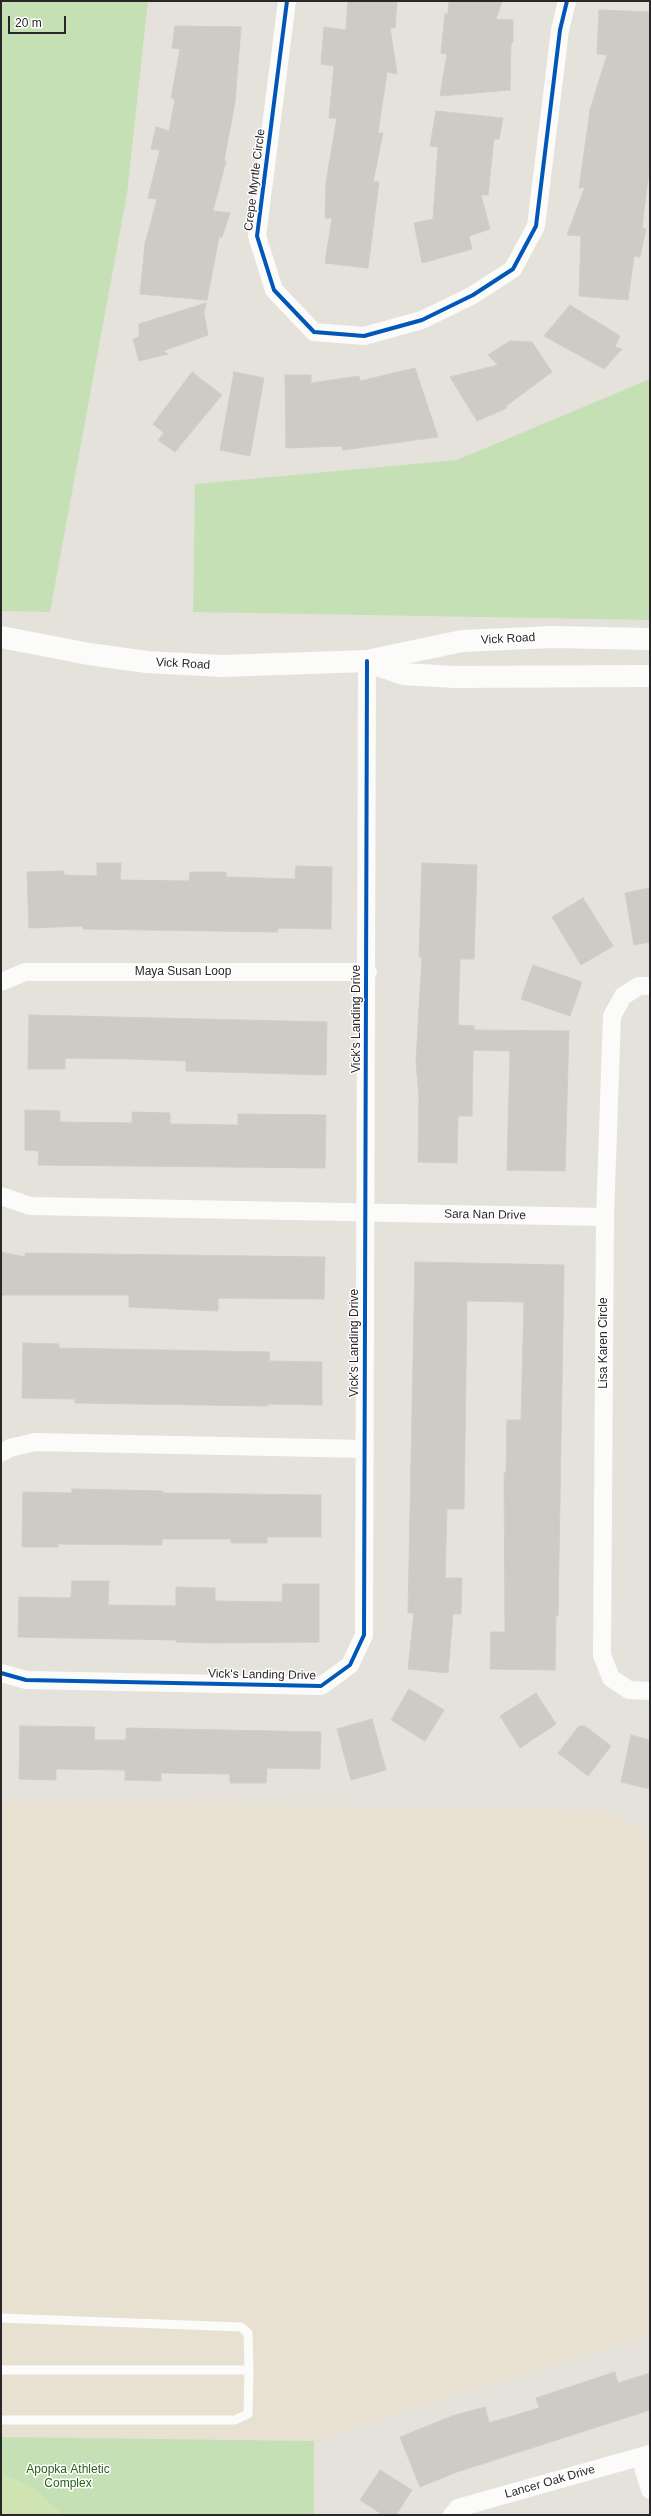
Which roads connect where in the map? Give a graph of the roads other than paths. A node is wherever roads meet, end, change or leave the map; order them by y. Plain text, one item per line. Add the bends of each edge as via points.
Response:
1 (287, 1) edge
2 (567, 1) edge
3 (1, 637) edge
4 (650, 639) edge
5 (367, 661) junction
6 (650, 676) edge
7 (368, 972) junction
8 (1, 982) edge
9 (650, 986) edge
10 (1, 1196) edge
11 (366, 1213) junction
12 (605, 1217) junction
13 (365, 1449) junction
14 (1, 1453) edge
15 (1, 1673) edge
16 (650, 1691) edge
17 (1, 2318) edge
18 (1, 2370) edge
19 (249, 2370) junction
20 (1, 2420) edge
21 (645, 2455) edge
22 (650, 2490) edge
23 (452, 2515) edge

1 - 2 street, Crepe Myrtle Circle via 257,236 274,290 314,332 364,336 422,320 473,295 513,269 536,226 560,30
3 - 5 street, Vick Road via 89,654 181,664 222,666
4 - 5 street, Vick Road via 552,637 462,641
5 - 6 street, Vick Road via 404,674 454,677
5 - 7 street, Vick's Landing Drive
7 - 8 street, Maya Susan Loop via 25,972
7 - 11 street, Vick's Landing Drive
9 - 12 street, Lisa Karen Circle via 639,986 623,996 612,1016
10 - 11 street via 30,1206
11 - 12 street, Sara Nan Drive
11 - 13 street, Vick's Landing Drive
12 - 16 street, Lisa Karen Circle via 602,1655 611,1678 629,1690
13 - 14 street via 35,1442
13 - 15 street, Vick's Landing Drive via 364,1635 350,1665 321,1686 26,1680
17 - 19 lane via 241,2326 248,2333
18 - 19 lane
19 - 20 lane via 248,2414 235,2420
21 - 22 street
21 - 23 street, Lancer Oak Drive via 458,2508

